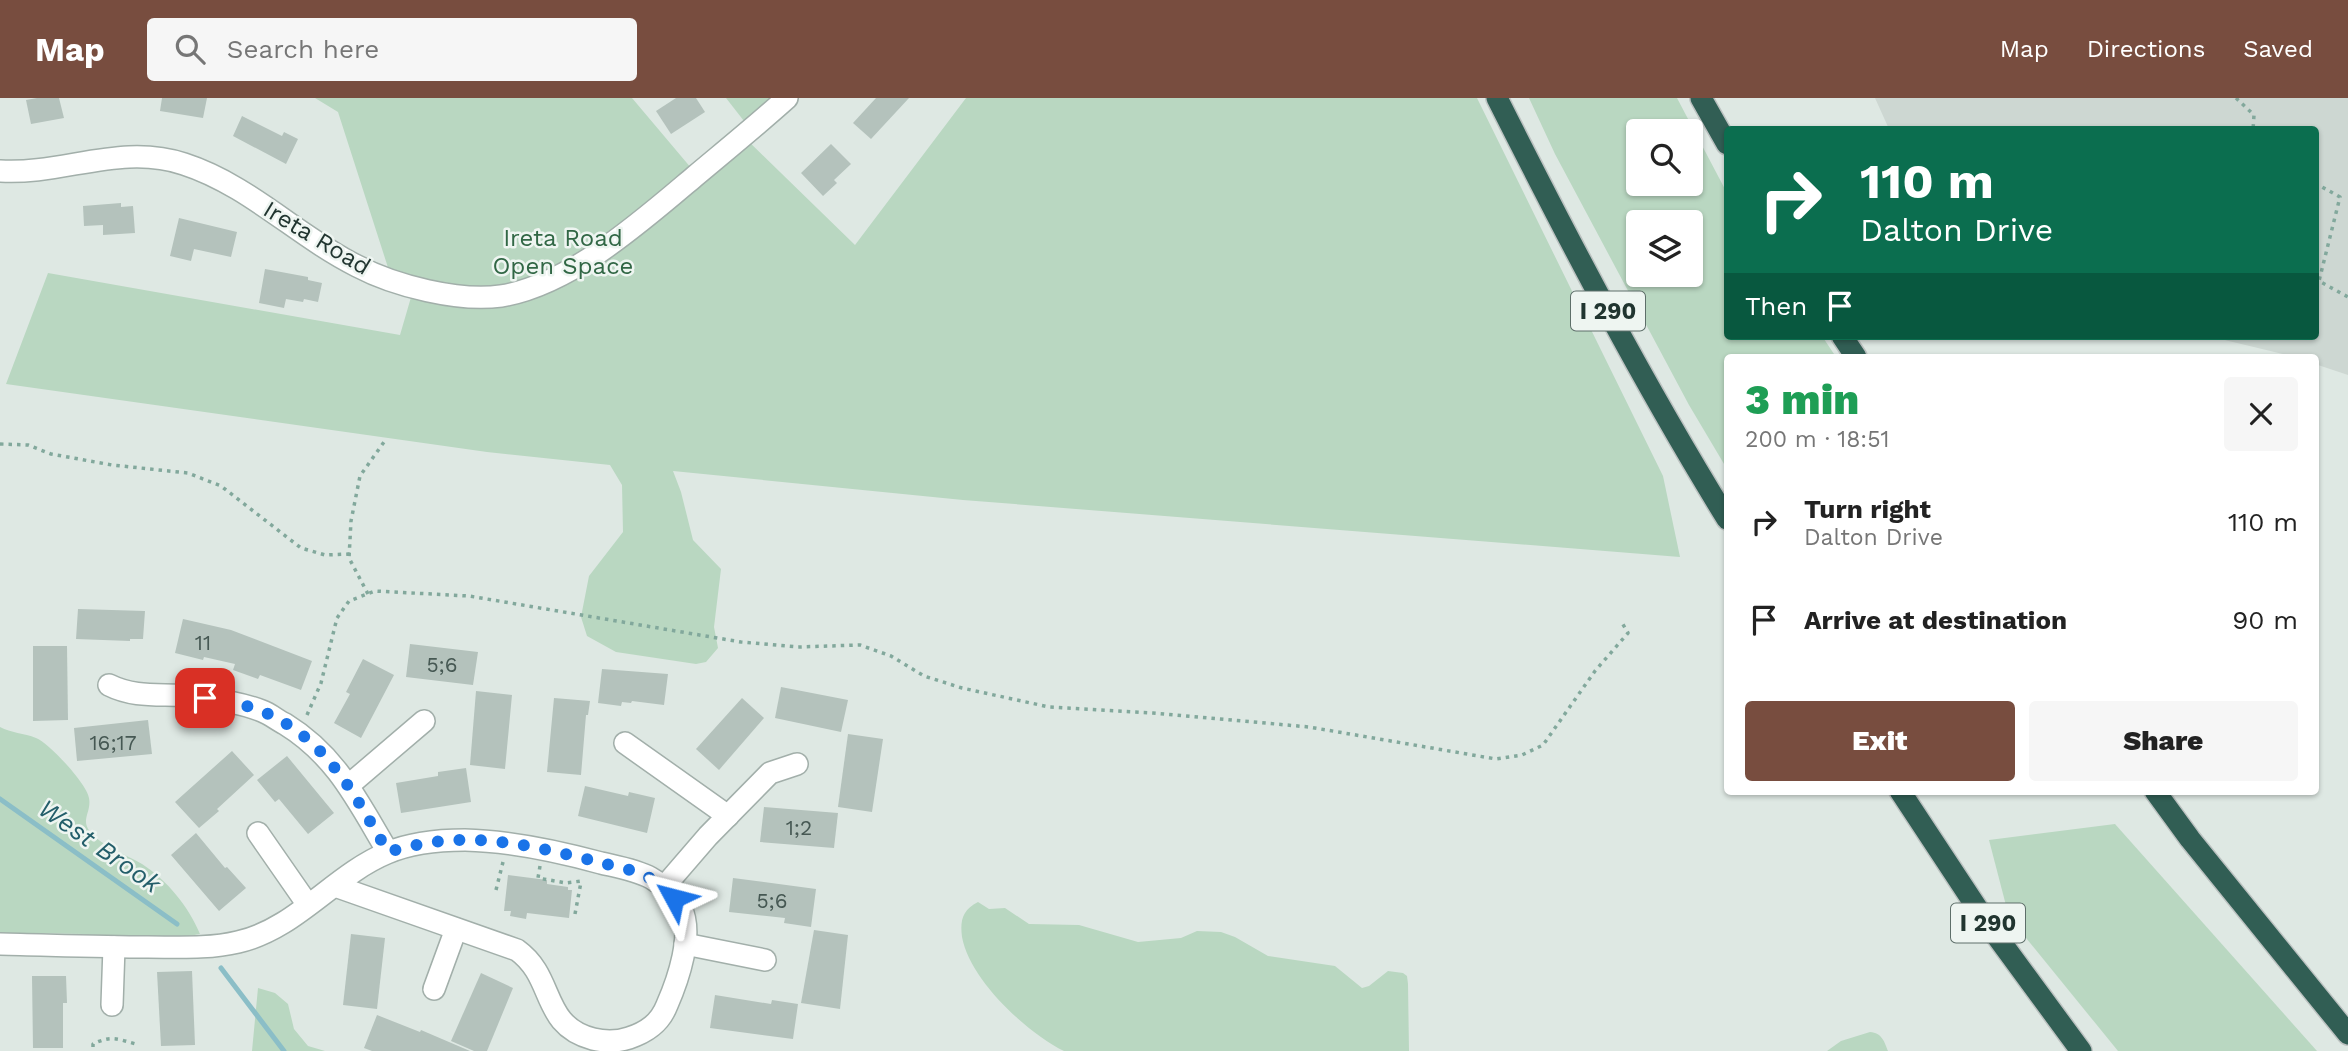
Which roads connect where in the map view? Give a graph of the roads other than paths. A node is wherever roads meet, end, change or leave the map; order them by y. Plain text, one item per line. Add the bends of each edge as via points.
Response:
1 (787, 98) edge
2 (1497, 98) edge
3 (1701, 98) edge
4 (1724, 139) edge
5 (0, 172) edge
6 (1724, 514) edge
7 (109, 685) dead end
8 (424, 721) dead end
9 (625, 743) dead end
10 (797, 764) dead end
11 (349, 785) junction
12 (1903, 795) edge
13 (2158, 795) edge
14 (728, 816) junction
15 (258, 833) dead end
16 (388, 852) junction
17 (335, 886) junction
18 (664, 887) junction
19 (308, 905) junction
20 (456, 929) junction
21 (0, 944) edge
22 (685, 944) junction
23 (114, 947) junction
24 (765, 960) dead end
25 (434, 989) dead end
26 (112, 1004) dead end
27 (2348, 1034) edge
28 (619, 1047) edge
29 (2081, 1051) edge

1 - 5 street, Ireta Road via 674,194 577,267 502,296 436,291 357,266 234,185 182,163 114,156 43,170
2 - 6 highway, I 290 via 1637,364
3 - 4 highway
7 - 11 street via 126,694 195,696 264,712 298,732 330,760
8 - 11 street
9 - 14 street
10 - 14 street via 770,773
11 - 16 street
12 - 29 highway, I 290 via 1987,923
13 - 27 highway
14 - 18 street
15 - 19 street
16 - 17 street
16 - 18 street via 442,842 496,841 631,870
17 - 19 street
17 - 20 street
18 - 22 street via 681,907
19 - 23 street via 241,942
20 - 25 street
20 - 28 street via 517,950 541,978 562,1023 576,1034
21 - 23 street
22 - 24 street
22 - 28 street via 664,1013 656,1024
23 - 26 street

